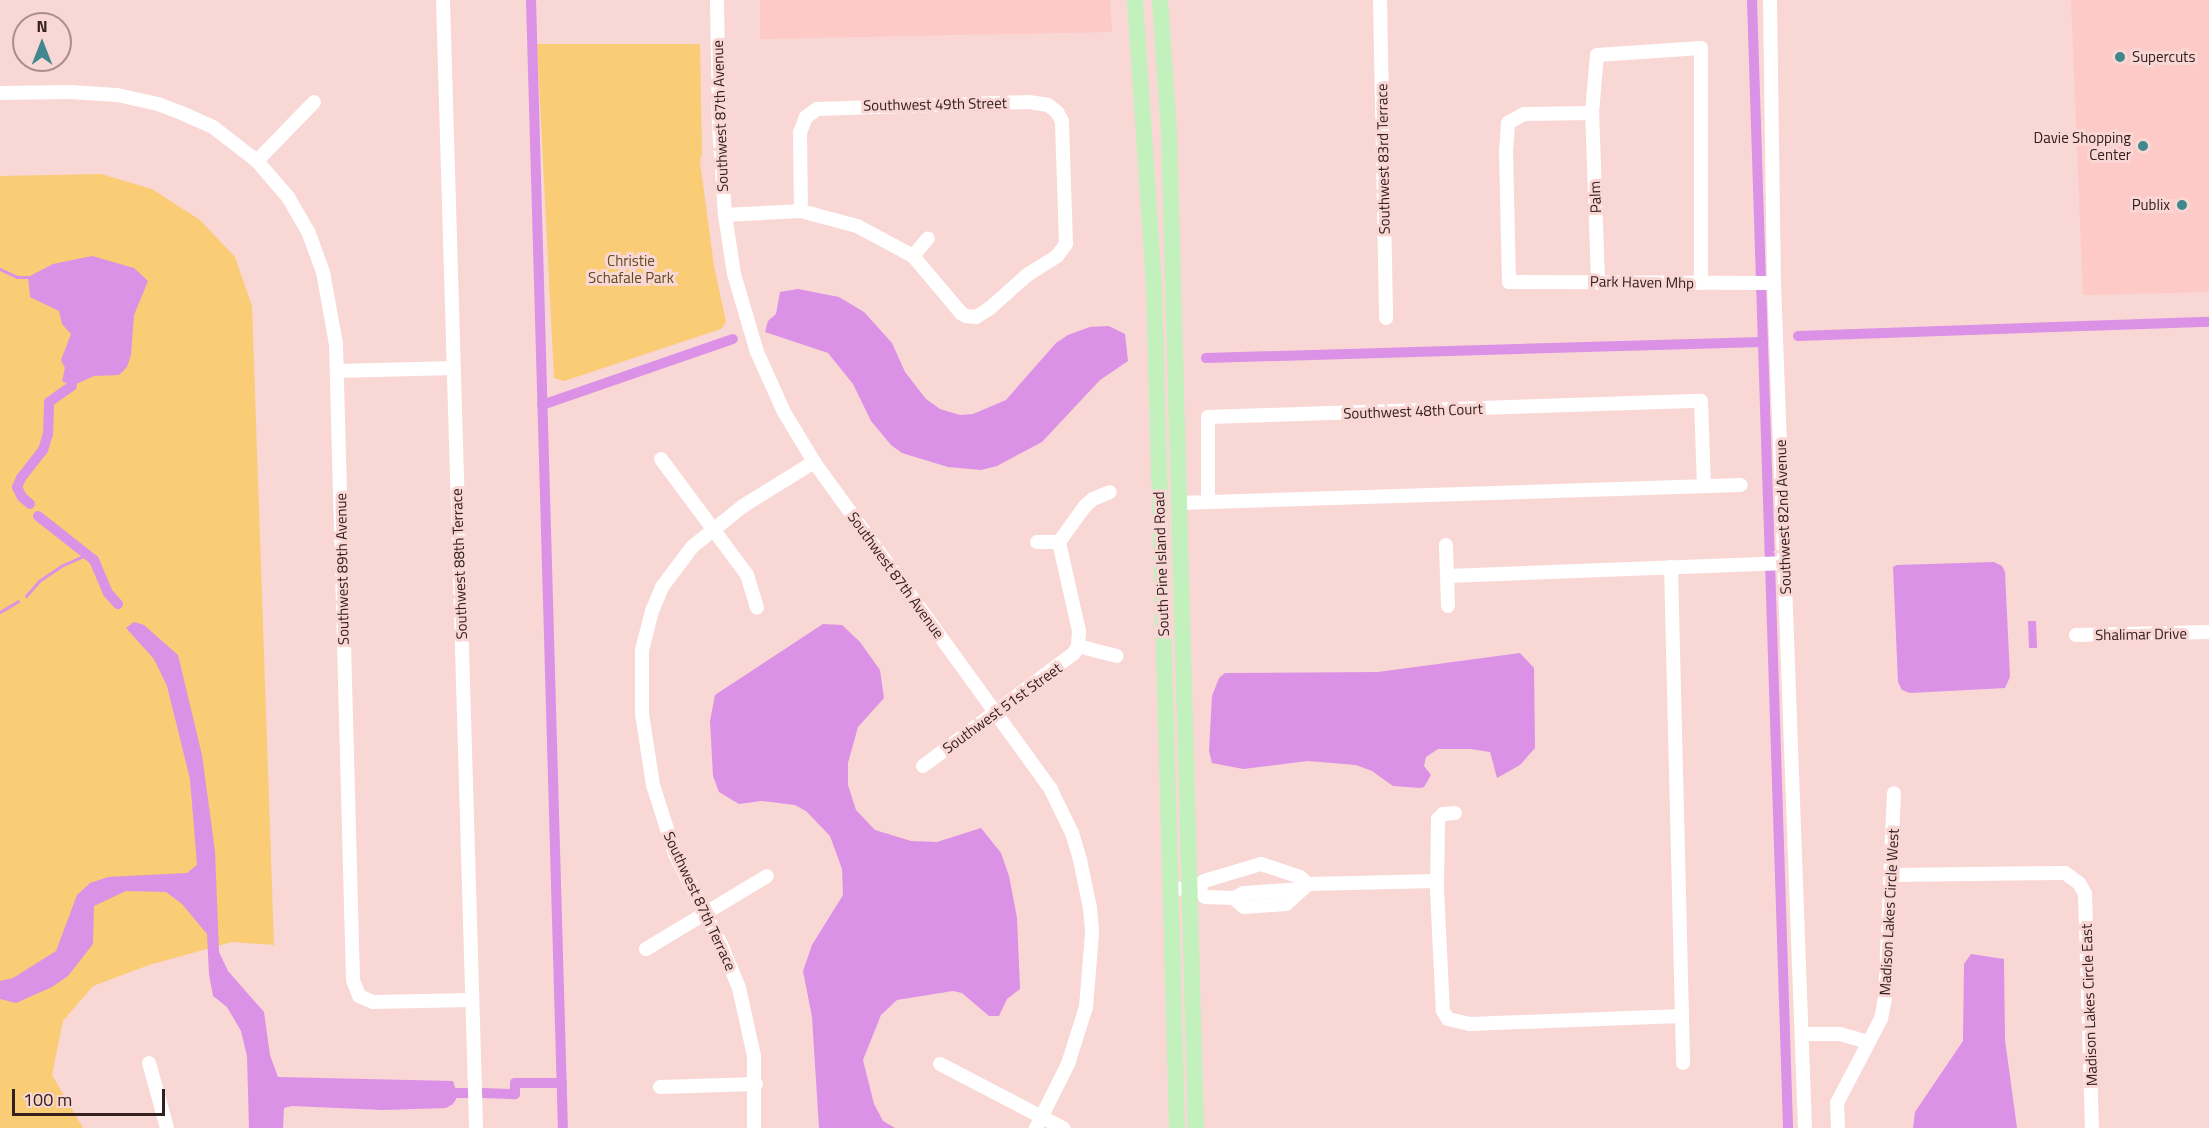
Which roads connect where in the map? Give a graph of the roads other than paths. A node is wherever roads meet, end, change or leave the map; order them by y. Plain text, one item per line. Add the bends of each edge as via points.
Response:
1 (443, 0) edge
2 (717, 0) edge
3 (1135, 0) edge
4 (1160, 0) edge
5 (1380, 0) edge
6 (1770, 0) edge
7 (0, 93) edge
8 (314, 102) dead end
9 (1592, 112) junction
10 (257, 161) junction
11 (801, 211) junction
12 (725, 215) junction
13 (928, 238) dead end
14 (914, 256) junction
15 (1598, 281) junction
16 (1701, 283) junction
17 (1774, 283) junction
18 (1386, 318) dead end
19 (454, 368) junction
20 (337, 370) junction
21 (661, 459) dead end
22 (814, 462) junction
23 (1704, 485) junction
24 (1741, 485) dead end
25 (1110, 492) dead end
26 (1208, 501) junction
27 (1179, 503) junction
28 (713, 528) junction
29 (1037, 542) dead end
30 (1059, 542) junction
31 (1446, 545) dead end
32 (1780, 563) junction
33 (1671, 567) junction
34 (1448, 576) junction
35 (1448, 606) dead end
36 (757, 608) dead end
37 (1163, 629) junction
38 (1183, 629) junction
39 (2208, 633) edge
40 (2076, 635) dead end
41 (1078, 646) junction
42 (1117, 656) dead end
43 (996, 712) junction
44 (923, 766) dead end
45 (1894, 793) dead end
46 (1455, 813) dead end
47 (1279, 870) junction
48 (1892, 875) junction
49 (767, 876) dead end
50 (1436, 881) junction
51 (1306, 886) junction
52 (1194, 888) junction
53 (1170, 889) junction
54 (1272, 891) junction
55 (1234, 898) junction
56 (1270, 906) junction
57 (705, 914) junction
58 (646, 950) dead end
59 (471, 1000) junction
60 (1681, 1016) junction
61 (1803, 1034) junction
62 (1868, 1042) junction
63 (149, 1063) dead end
64 (1683, 1063) dead end
65 (940, 1064) dead end
66 (756, 1084) junction
67 (660, 1087) dead end
68 (1039, 1122) edge
69 (167, 1128) edge
70 (476, 1128) edge
71 (754, 1128) edge
72 (1063, 1128) edge
73 (1177, 1128) edge
74 (1196, 1128) edge
75 (1805, 1128) edge
76 (1838, 1128) edge
77 (2092, 1128) edge

1 - 19 street, Southwest 88th Terrace
2 - 12 street, Southwest 87th Avenue
3 - 37 main road, South Pine Island Road via 1154,287
4 - 27 main road, South Pine Island Road via 1169,132
5 - 18 street, Southwest 83rd Terrace
6 - 17 street, Southwest 82nd Avenue
7 - 10 street, Southwest 89th Avenue via 117,95 158,104 213,128
8 - 10 street
9 - 15 street, Palm
9 - 15 street, Park Haven Mhp via 1524,114 1508,123 1509,282
9 - 16 street, Palm via 1597,55 1701,48
10 - 20 street, Southwest 89th Avenue via 288,197 318,255 333,320
11 - 12 street
11 - 14 street via 857,226
11 - 14 street, Southwest 49th Street via 800,133 811,112 836,107 1029,102 1048,105 1057,112 1065,128 1067,238 1062,251 1017,282 989,309 971,317 961,313
12 - 22 street, Southwest 87th Avenue via 734,274 757,352 784,412
13 - 14 street
15 - 16 street, Park Haven Mhp
16 - 17 street, Park Haven Mhp
17 - 32 street, Southwest 82nd Avenue
19 - 20 street
19 - 59 street, Southwest 88th Terrace
20 - 59 street, Southwest 89th Avenue via 352,968 359,996 373,1002
21 - 28 street
22 - 28 street, Southwest 87th Terrace
22 - 43 street, Southwest 87th Avenue
23 - 24 street
23 - 26 street
23 - 26 street, Southwest 48th Court via 1701,401 1208,417
25 - 30 street via 1085,506
26 - 27 street
27 - 38 main road, South Pine Island Road
28 - 36 street via 747,575
28 - 57 street, Southwest 87th Terrace via 692,547 662,587 646,633 641,671 642,714 653,785 675,854
29 - 30 street
30 - 41 street
31 - 34 street
32 - 33 street
32 - 61 street, Southwest 82nd Avenue
33 - 34 street
33 - 60 street
34 - 35 street
37 - 38 main road
37 - 53 main road, South Pine Island Road
38 - 52 main road, South Pine Island Road
39 - 40 street, Shalimar Drive
41 - 42 street
41 - 43 street, Southwest 51st Street via 1067,661
43 - 44 street, Southwest 51st Street
43 - 68 street, Southwest 87th Avenue via 1061,810 1080,860 1090,908 1092,956 1082,1026
45 - 48 street, Madison Lakes Circle West
46 - 50 street via 1443,814 1438,819
47 - 51 street via 1300,877
47 - 52 street via 1261,864 1204,881
47 - 54 street
48 - 62 street, Madison Lakes Circle West via 1885,998 1881,1019
48 - 77 street, Madison Lakes Circle East via 2065,873 2079,883 2085,894
49 - 57 street
50 - 51 street
50 - 60 street via 1443,1011 1448,1019 1470,1024
51 - 54 street
51 - 56 street via 1286,904
52 - 53 street
52 - 55 street via 1205,897
52 - 74 main road, South Pine Island Road
53 - 73 main road, South Pine Island Road
54 - 55 street via 1244,893
54 - 56 street
55 - 56 street via 1244,907
57 - 58 street
57 - 66 street, Southwest 87th Terrace via 740,988 751,1033
59 - 70 street, Southwest 88th Terrace
60 - 64 street
61 - 62 street via 1840,1034
61 - 75 street, Southwest 82nd Avenue
62 - 76 street, Madison Lakes Circle West via 1837,1103
63 - 69 street
65 - 68 street
66 - 67 street
66 - 71 street, Southwest 87th Terrace
68 - 72 street

